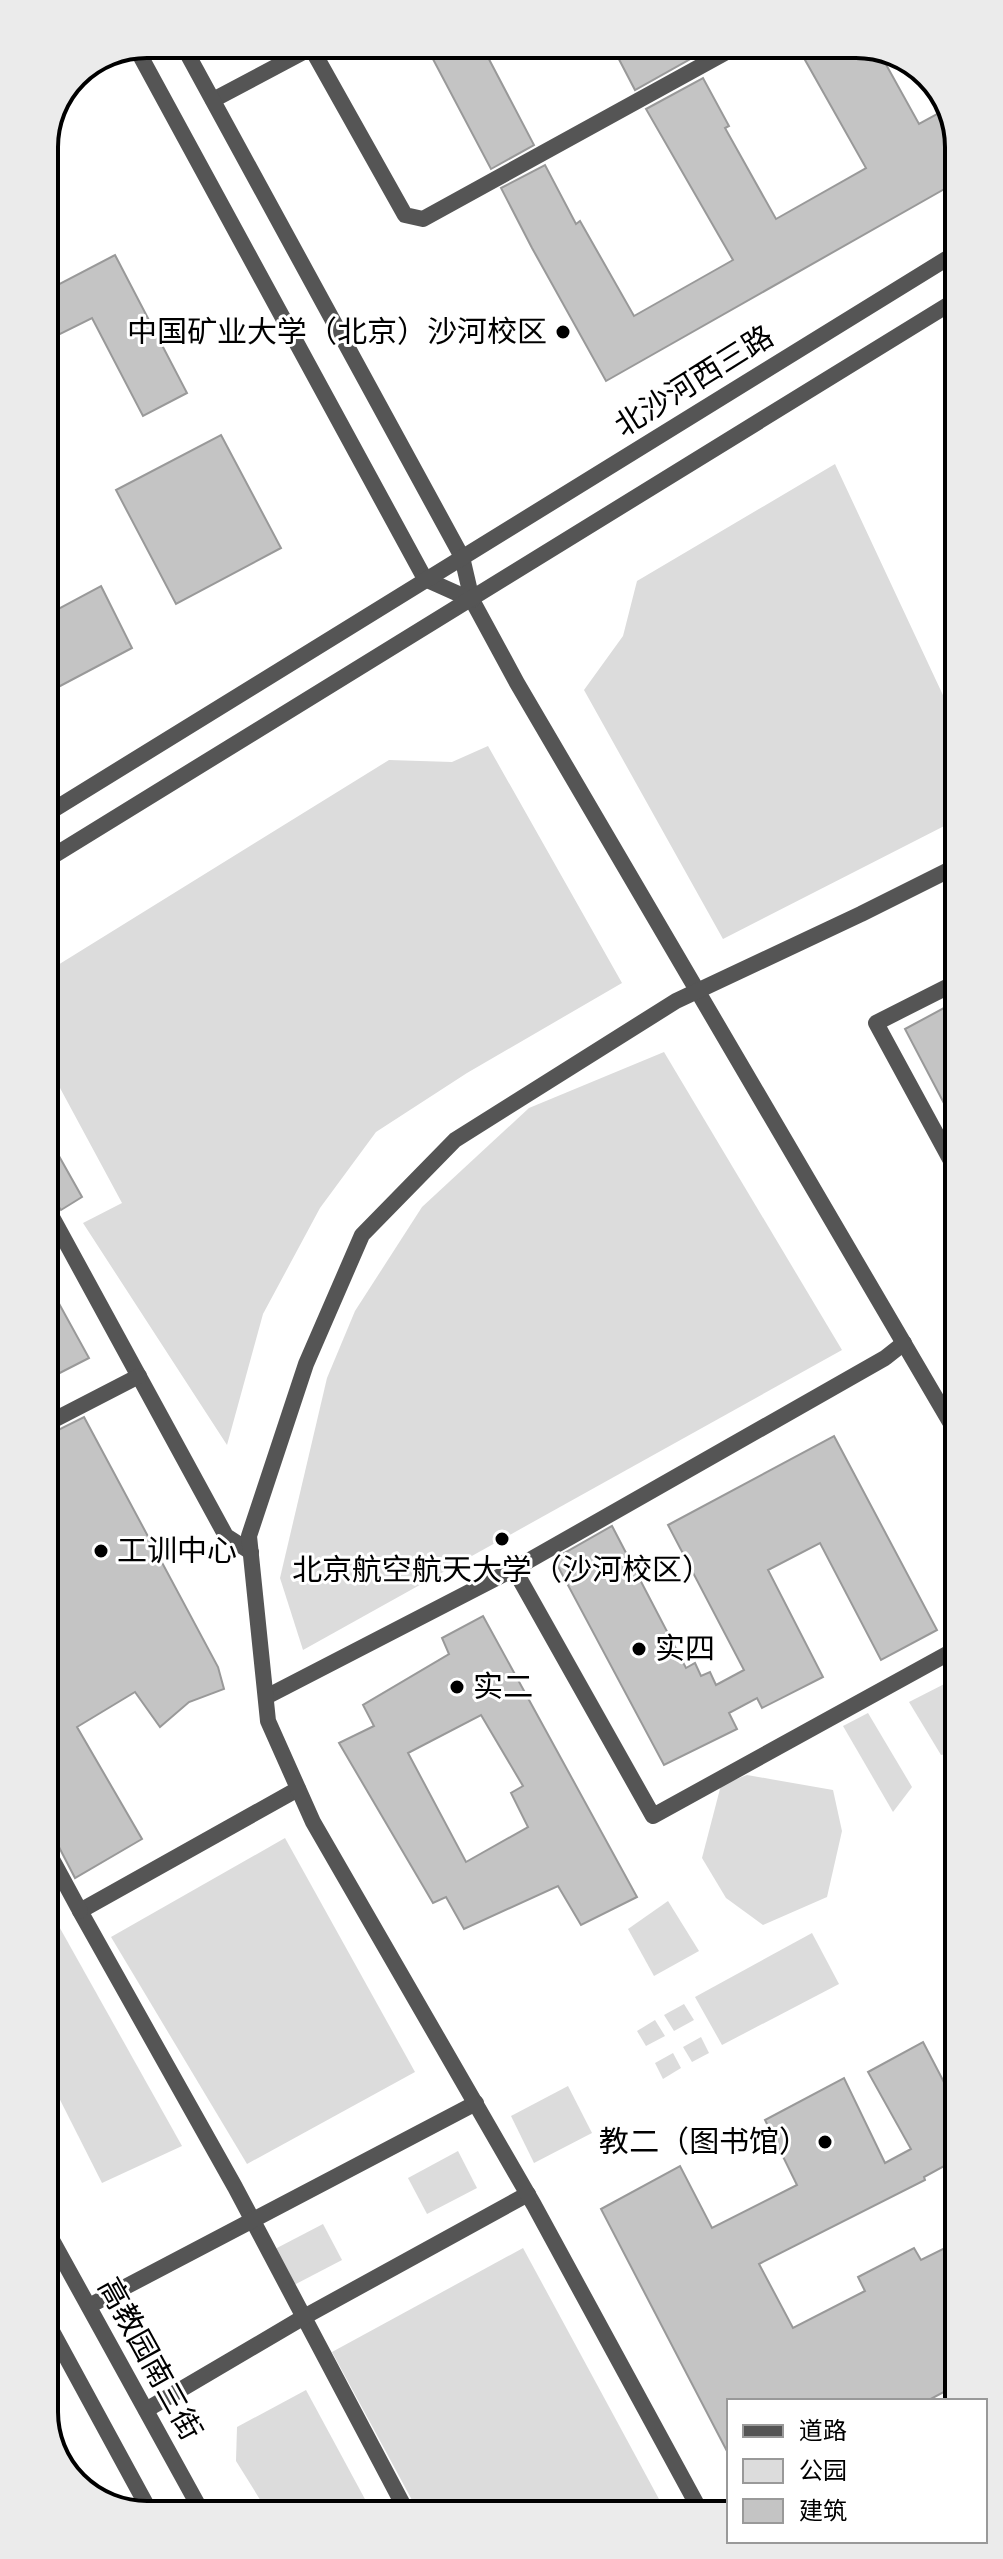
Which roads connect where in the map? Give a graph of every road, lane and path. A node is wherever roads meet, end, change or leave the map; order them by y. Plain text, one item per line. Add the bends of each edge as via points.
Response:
1 (190, 58) edge
2 (288, 58) edge
3 (317, 58) edge
4 (716, 58) edge
5 (142, 59) edge
6 (213, 100) junction
7 (945, 260) edge
8 (945, 307) edge
9 (462, 557) junction
10 (425, 579) junction
11 (472, 600) junction
12 (58, 807) edge
13 (58, 853) edge
14 (945, 872) edge
15 (945, 988) edge
16 (698, 992) junction
17 (945, 1150) edge
18 (58, 1228) edge
19 (904, 1343) junction
20 (139, 1376) junction
21 (945, 1413) edge
22 (58, 1418) edge
23 (251, 1552) junction
24 (514, 1569) junction
25 (945, 1655) edge
26 (266, 1697) junction
27 (298, 1789) junction
28 (58, 1870) edge
29 (80, 1911) junction
30 (476, 2103) junction
31 (528, 2194) junction
32 (252, 2219) junction
33 (58, 2251) edge
34 (89, 2306) junction
35 (304, 2317) junction
36 (58, 2342) edge
37 (146, 2410) junction
38 (144, 2501) edge
39 (196, 2501) edge
40 (401, 2501) edge
41 (695, 2501) edge

1 - 6 street
2 - 6 street
3 - 4 street via 405,215 423,219
5 - 10 street
6 - 9 street
7 - 9 street, 北沙河西三路
8 - 11 street
9 - 10 street, 北沙河西三路
9 - 11 street
10 - 11 street
10 - 12 street, 北沙河西三路
11 - 13 street
11 - 16 street
14 - 16 street
15 - 17 street via 876,1023
16 - 19 street
16 - 23 street via 455,1140 362,1235 306,1364 249,1536
18 - 20 street
19 - 21 street
19 - 24 street
20 - 22 street
20 - 23 street via 226,1536
23 - 26 street
24 - 25 street via 653,1816
24 - 26 street
26 - 27 street via 268,1721
27 - 29 street
27 - 30 street
28 - 29 street
29 - 32 street
30 - 31 street
30 - 32 street
31 - 35 street
31 - 41 street
32 - 34 street
32 - 35 street
33 - 34 street, 高教园南三街
34 - 37 street, 高教园南三街
35 - 37 street
35 - 40 street
36 - 38 street
37 - 39 street, 高教园南三街

